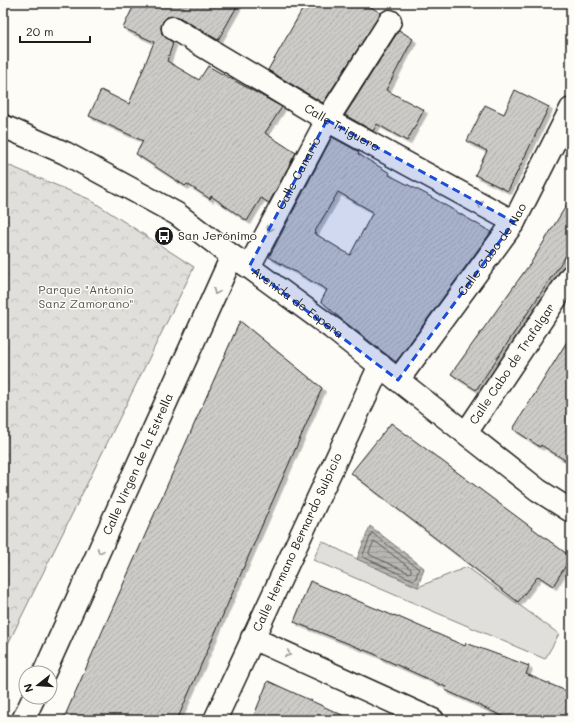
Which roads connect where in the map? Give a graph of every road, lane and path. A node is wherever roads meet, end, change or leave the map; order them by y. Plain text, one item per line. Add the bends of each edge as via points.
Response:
1 (390, 21) dead end
2 (173, 28) dead end
3 (571, 109) edge
4 (326, 120) junction
5 (3, 126) edge
6 (514, 222) junction
7 (240, 262) junction
8 (571, 276) edge
9 (380, 365) junction
10 (398, 380) junction
11 (466, 433) junction
12 (571, 511) edge
13 (252, 638) junction
14 (48, 665) edge
15 (30, 705) edge
16 (23, 720) edge
17 (215, 720) edge
18 (433, 720) edge

1 - 4 street, Calle Canario
2 - 4 street, Calle Triguero
3 - 6 street, Calle Cabo de Nao
6 -> 4 street, Calle Triguero
4 -> 7 street, Calle Canario
5 - 7 street, Avenida de Espera via 65,153 177,214
6 - 10 street, Calle Cabo de Nao
7 - 9 street, Avenida de Espera
7 -> 14 street, Calle Virgen de la Estrella
8 - 11 street, Calle Cabo de Trafalgar
9 - 10 street, Avenida de Espera
9 - 13 street, Calle Hermano Bernardo Sulpicio
10 - 11 street, Avenida de Espera
11 - 12 street, Avenida de Espera via 538,490
13 - 17 street, Calle Hermano Bernardo Sulpicio
13 -> 18 street
15 - 16 street

